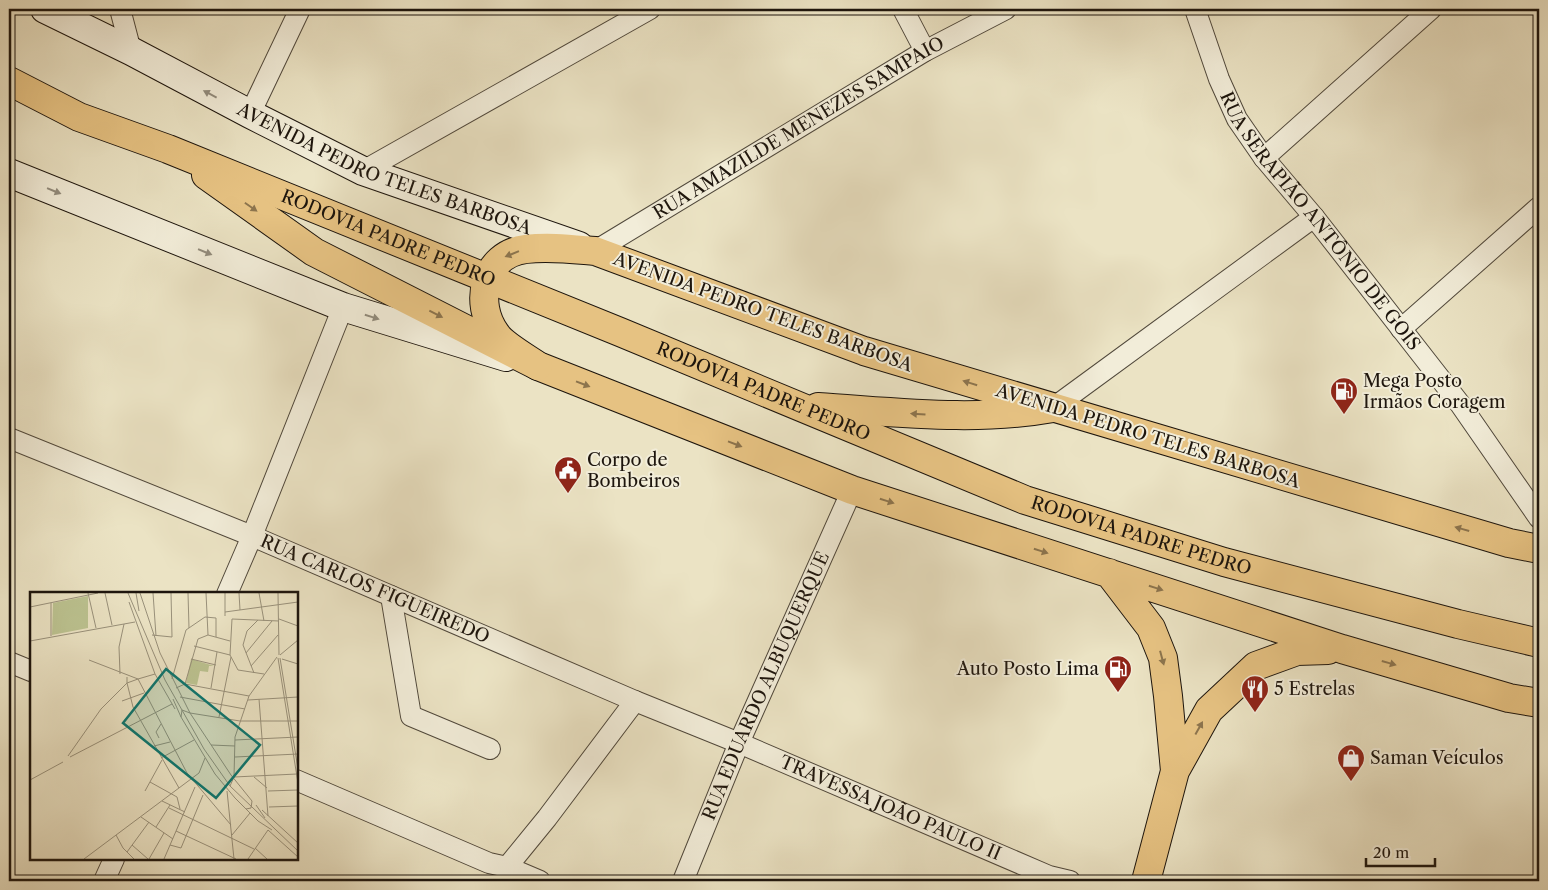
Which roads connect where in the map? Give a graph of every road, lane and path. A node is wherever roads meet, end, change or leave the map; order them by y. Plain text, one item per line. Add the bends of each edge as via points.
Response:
1 (45, 9) edge
2 (120, 9) edge
3 (300, 9) edge
4 (650, 9) edge
5 (904, 9) edge
6 (1006, 9) edge
7 (1196, 9) edge
8 (1431, 9) edge
9 (131, 51) junction
10 (924, 51) junction
11 (9, 80) edge
12 (250, 114) junction
13 (168, 149) junction
14 (1264, 158) junction
15 (363, 171) junction
16 (9, 173) edge
17 (1539, 207) edge
18 (1314, 218) junction
19 (594, 252) junction
20 (487, 278) junction
21 (343, 307) junction
22 (1401, 328) junction
23 (538, 366) junction
24 (797, 406) junction
25 (1054, 408) junction
26 (9, 438) edge
27 (852, 490) junction
28 (1539, 518) edge
29 (252, 536) junction
30 (1539, 549) edge
31 (1109, 573) junction
32 (228, 592) edge
33 (391, 596) junction
34 (1539, 643) edge
35 (1342, 649) junction
36 (9, 662) edge
37 (30, 671) edge
38 (635, 701) junction
39 (1539, 703) edge
40 (739, 743) junction
41 (490, 749) dead end
42 (1175, 771) junction
43 (298, 781) edge
44 (114, 860) edge
45 (507, 867) junction
46 (104, 881) edge
47 (540, 881) edge
48 (683, 881) edge
49 (1070, 881) edge
50 (1146, 881) edge

1 - 9 street, AVENIDA PEDRO TELES BARBOSA
2 - 9 street
3 - 12 street
4 - 15 street
5 - 10 street
6 - 10 street, RUA AMAZILDE MENEZES SAMPAIO
7 - 14 street, RUA SERAPIÃO ANTÔNIO DE GOIS via 1219,79 1238,119
8 - 14 street
12 -> 9 street, AVENIDA PEDRO TELES BARBOSA
10 - 19 street, RUA AMAZILDE MENEZES SAMPAIO
11 - 13 main road, RODOVIA PADRE PEDRO via 79,117
12 - 15 street, AVENIDA PEDRO TELES BARBOSA
13 - 20 main road, RODOVIA PADRE PEDRO
13 -> 23 main road via 314,252
14 - 18 street, RUA SERAPIÃO ANTÔNIO DE GOIS
15 - 19 street, AVENIDA PEDRO TELES BARBOSA
16 -> 21 street
17 - 22 street
18 - 22 street, RUA SERAPIÃO ANTÔNIO DE GOIS
18 - 25 street
19 -> 20 main road via 525,249 503,257
25 -> 19 main road, AVENIDA PEDRO TELES BARBOSA via 864,351
20 - 23 main road via 484,312 496,336
20 - 24 main road, RODOVIA PADRE PEDRO
21 -> 23 street
21 - 29 street
22 - 28 street, RUA SERAPIÃO ANTÔNIO DE GOIS via 1460,404
23 -> 27 main road
25 -> 24 main road via 1011,415 940,415
24 - 34 main road, RODOVIA PADRE PEDRO via 1025,500 1224,562
30 -> 25 main road, AVENIDA PEDRO TELES BARBOSA via 1509,543
26 - 29 street, RUA CARLOS FIGUEIREDO
27 -> 31 main road
27 - 40 street, RUA EDUARDO ALBUQUERQUE
29 - 32 street
29 - 33 street, RUA CARLOS FIGUEIREDO
31 -> 35 main road
31 -> 42 main road via 1151,628 1163,658
33 - 38 street, RUA CARLOS FIGUEIREDO
33 - 41 street via 411,716
35 -> 39 main road via 1509,698
42 -> 35 main road via 1209,710 1256,666 1297,651
36 - 37 street
38 - 40 street, RUA CARLOS FIGUEIREDO
38 - 45 street
40 - 48 street, RUA EDUARDO ALBUQUERQUE
40 - 49 street, TRAVESSA JOÃO PAULO II via 1049,876
42 - 50 main road
43 - 45 street via 489,863
44 - 46 street
45 - 47 street

